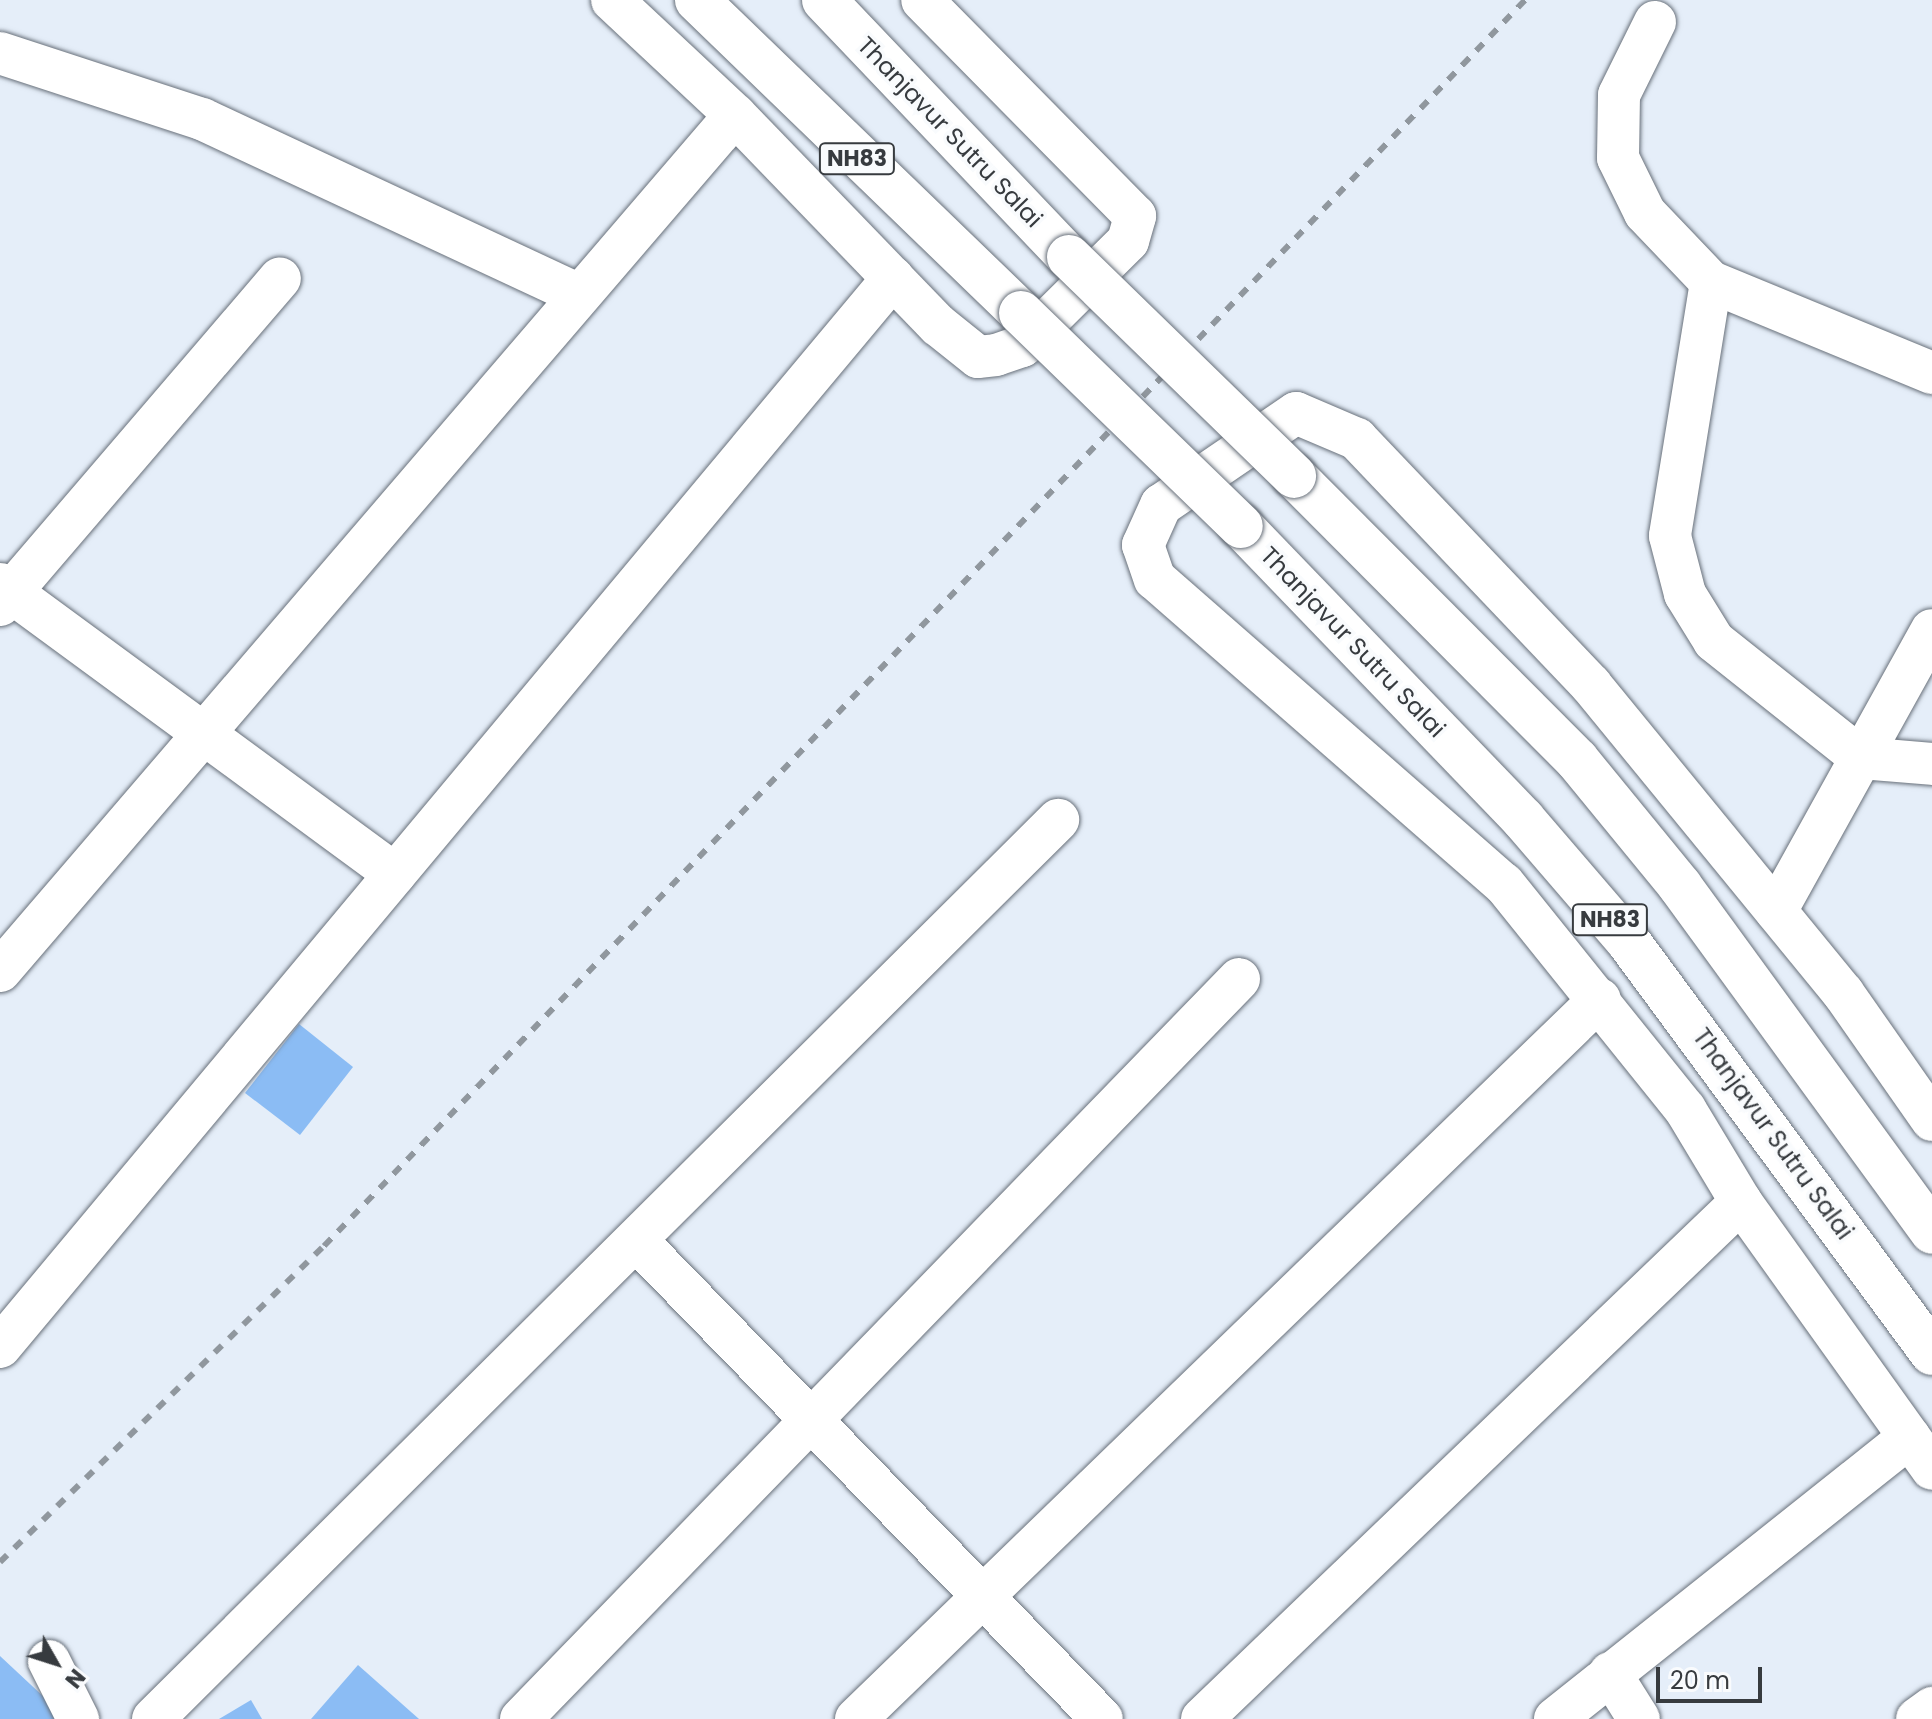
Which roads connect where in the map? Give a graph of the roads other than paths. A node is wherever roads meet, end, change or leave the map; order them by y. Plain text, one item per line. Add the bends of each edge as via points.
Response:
1 (612, 0) edge
2 (697, 0) edge
3 (824, 0) edge
4 (922, 0) edge
5 (1655, 22) dead end
6 (0, 53) edge
7 (735, 115) junction
8 (280, 278) dead end
9 (893, 278) junction
10 (1711, 282) junction
11 (575, 293) junction
12 (1932, 373) edge
13 (4, 594) edge
14 (1932, 630) edge
15 (201, 730) junction
16 (1861, 758) junction
17 (1932, 764) edge
18 (1058, 820) dead end
19 (395, 874) junction
20 (1776, 911) junction
21 (0, 971) edge
22 (1239, 979) dead end
23 (1600, 999) junction
24 (1932, 1120) edge
25 (1741, 1202) junction
26 (1932, 1232) edge
27 (636, 1240) junction
28 (0, 1347) edge
29 (1932, 1353) edge
30 (815, 1416) junction
31 (1920, 1453) edge
32 (980, 1592) junction
33 (49, 1661) dead end
34 (1610, 1673) junction
35 (1932, 1708) edge
36 (78, 1719) edge
37 (153, 1719) edge
38 (521, 1719) edge
39 (856, 1719) edge
40 (1102, 1719) edge
41 (1202, 1719) edge
42 (1555, 1719) edge
43 (1639, 1719) edge
44 (1917, 1719) edge

1 - 7 street
2 - 29 highway, Thanjavur Sutru Salai / NH83, bridge via 1241,526 1523,819 1628,941
3 - 26 highway, Thanjavur Sutru Salai / NH83, bridge via 1069,257 1577,760 1680,886
4 - 9 street via 1135,216 1128,241 1022,346 996,355 978,357
5 - 10 street via 1619,95 1618,158 1645,213
6 - 11 street via 202,119
7 - 9 street
7 - 11 street
8 - 13 street
9 - 19 street
10 - 12 street
10 - 16 street via 1670,536 1685,594 1714,641
11 - 15 street
13 - 15 street
14 - 16 street
15 - 19 street
15 - 21 street
16 - 17 street
16 - 20 street
18 - 27 street
19 - 28 street
20 - 23 street via 1591,685 1357,439 1296,413 1161,505 1143,545 1155,579 1504,884
20 - 24 street
22 - 30 street
23 - 25 street via 1685,1109
23 - 32 street
25 - 31 street
25 - 41 street
27 - 30 street
27 - 37 street
30 - 32 street
30 - 38 street
31 - 34 street
32 - 39 street
32 - 40 street
33 - 36 street
34 - 42 street
34 - 43 street
35 - 44 street

